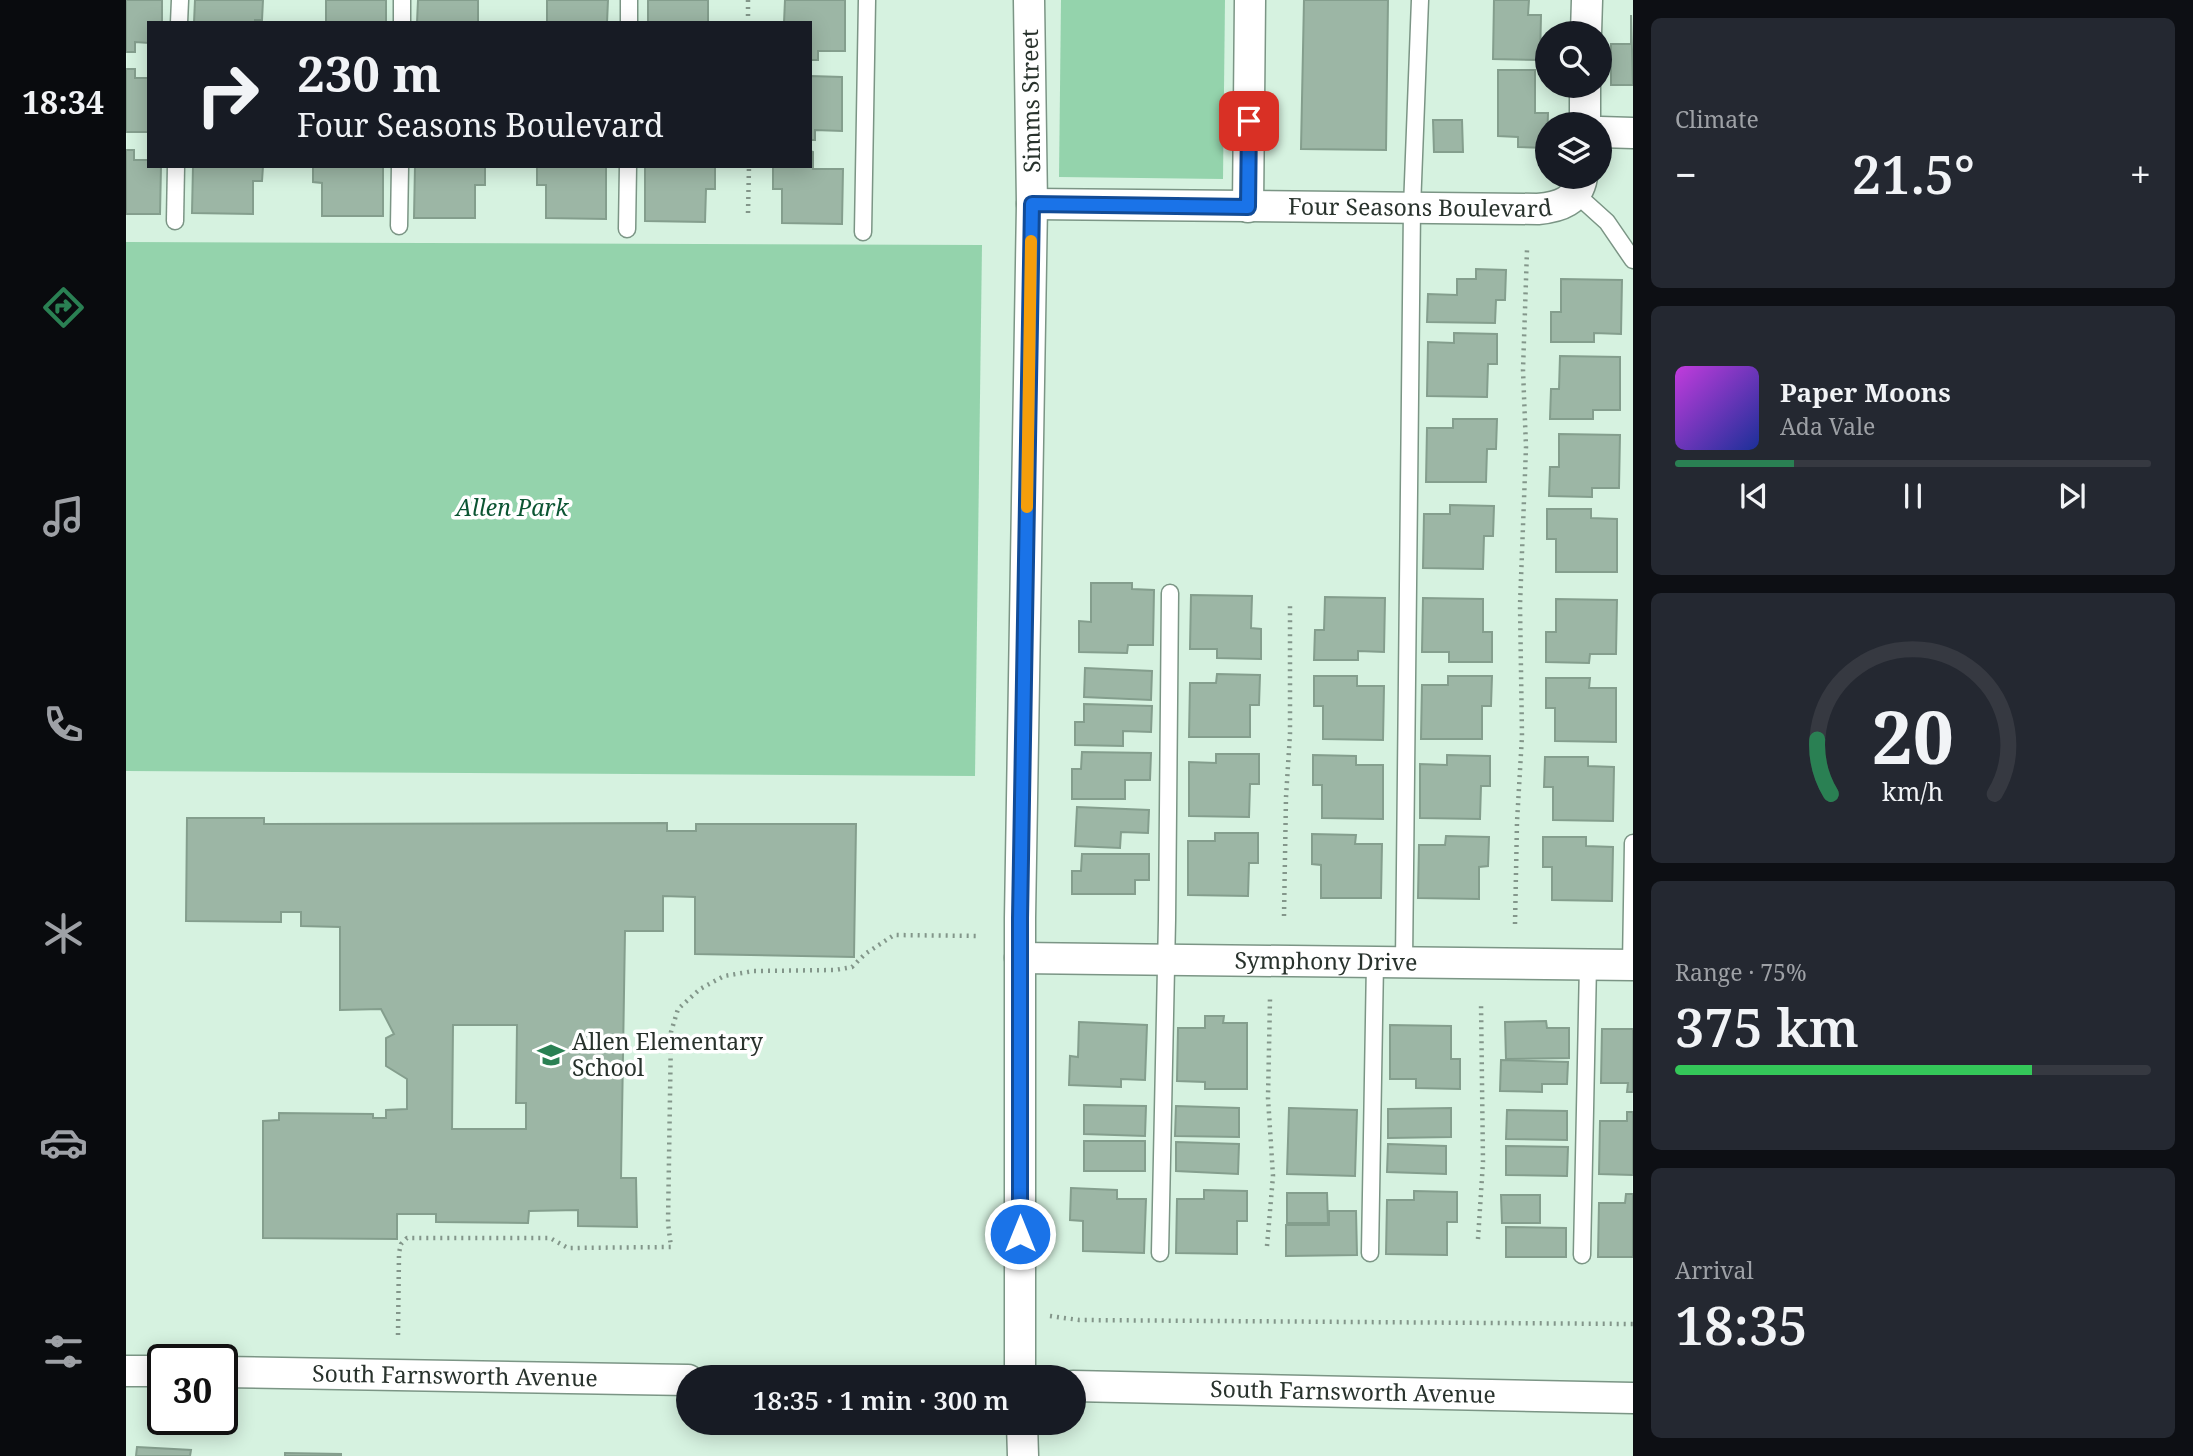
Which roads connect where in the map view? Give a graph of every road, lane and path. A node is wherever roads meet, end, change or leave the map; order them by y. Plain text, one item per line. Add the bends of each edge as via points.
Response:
1 (180, 0) edge
2 (402, 0) edge
3 (629, 0) edge
4 (748, 0) edge
5 (867, 0) edge
6 (1029, 0) edge
7 (1250, 0) edge
8 (1420, 0) edge
9 (1587, 0) edge
10 (179, 21) edge
11 (402, 21) edge
12 (629, 21) edge
13 (748, 21) edge
14 (1586, 21) edge
15 (1612, 132) edge
16 (1633, 133) edge
17 (176, 168) edge
18 (400, 168) edge
19 (628, 168) edge
20 (749, 168) edge
21 (1576, 189) edge
22 (1582, 189) edge
23 (1032, 204) junction
24 (1248, 207) junction
25 (1412, 208) junction
26 (748, 214) dead end
27 (175, 221) dead end
28 (399, 226) dead end
29 (627, 229) dead end
30 (863, 232) dead end
31 (1527, 250) dead end
32 (1633, 260) edge
33 (1170, 593) dead end
34 (1290, 606) dead end
35 (1633, 843) edge
36 (1284, 916) dead end
37 (1515, 924) dead end
38 (980, 936) dead end
39 (1020, 958) junction
40 (1166, 959) junction
41 (1390, 962) junction
42 (1588, 964) junction
43 (1632, 965) edge
44 (1270, 999) dead end
45 (1481, 1002) dead end
46 (1478, 1239) dead end
47 (1267, 1246) dead end
48 (1370, 1253) dead end
49 (1160, 1254) dead end
50 (1583, 1255) dead end
51 (1048, 1316) dead end
52 (1633, 1324) edge
53 (398, 1335) dead end
54 (1020, 1365) edge
55 (126, 1371) edge
56 (147, 1371) edge
57 (238, 1373) edge
58 (676, 1380) edge
59 (1086, 1386) edge
60 (1633, 1398) edge
61 (1022, 1435) edge
62 (1023, 1456) edge

1 - 10 lane
2 - 11 lane
3 - 12 lane
4 - 13 path
5 - 30 lane
6 - 23 street, Simms Street
7 - 24 street
8 - 25 lane
9 - 14 street
15 - 16 street
17 - 27 lane
18 - 28 lane
19 - 29 lane
20 - 26 path
21 - 25 street, Four Seasons Boulevard via 1567,202 1553,208
22 - 32 lane
23 - 24 street, Four Seasons Boulevard
23 - 39 street, Simms Street
24 - 25 street, Four Seasons Boulevard
25 - 41 lane
31 - 37 path via 1522,736
33 - 40 lane
34 - 36 path
35 - 43 lane
38 - 53 path via 894,935 852,967 754,971 724,976 700,989 678,1009 671,1032 671,1247 568,1248 551,1238 407,1238 399,1253
39 - 40 street, Symphony Drive
39 - 54 street, Simms Street
40 - 41 street, Symphony Drive
40 - 49 lane
41 - 42 street, Symphony Drive
41 - 48 lane
42 - 43 street, Symphony Drive
42 - 50 lane
44 - 47 path via 1268,1098 1273,1176
45 - 46 path via 1483,1162
51 - 52 path via 1079,1320
55 - 56 street
57 - 58 street, South Farnsworth Avenue
59 - 60 street, South Farnsworth Avenue
61 - 62 street

